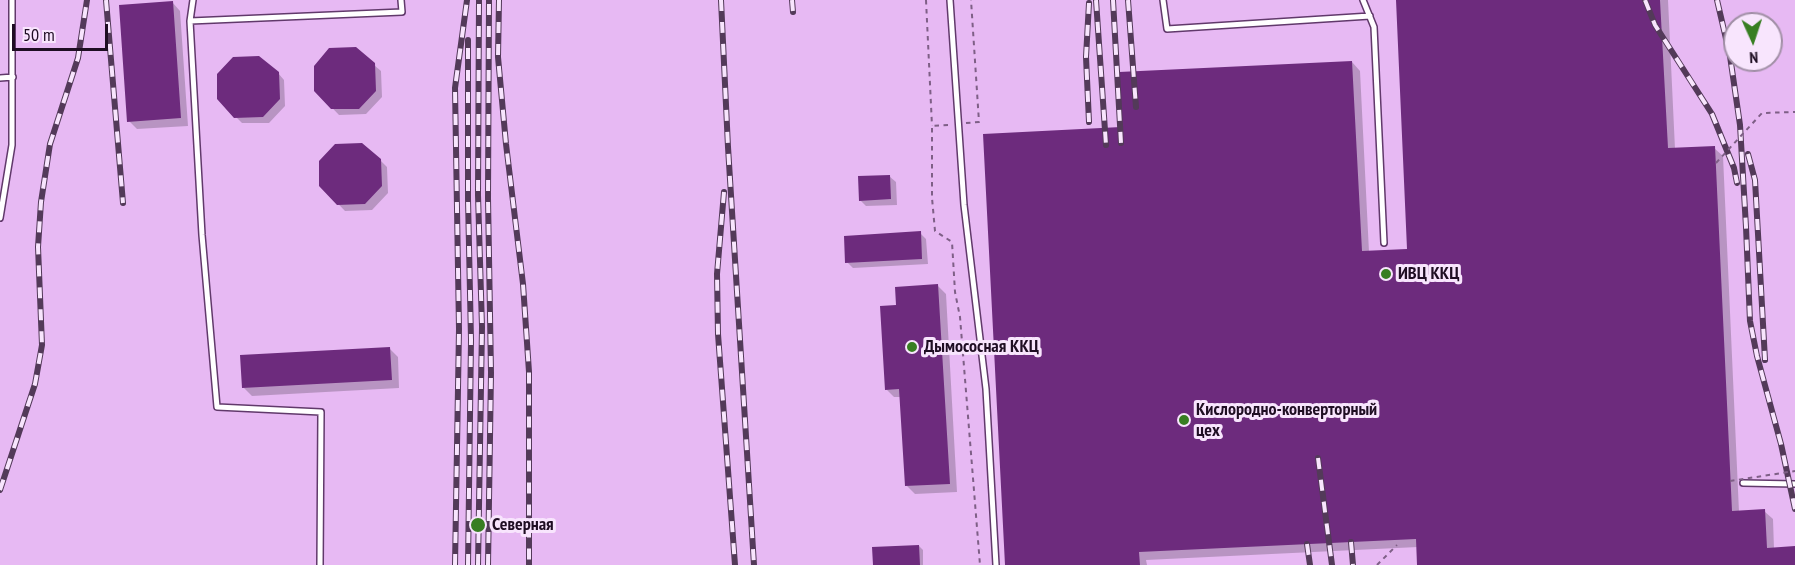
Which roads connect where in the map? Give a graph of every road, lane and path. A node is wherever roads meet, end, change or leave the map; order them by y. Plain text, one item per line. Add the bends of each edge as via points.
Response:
1 (12, 0) edge
2 (193, 0) edge
3 (401, 0) edge
4 (926, 0) edge
5 (950, 0) edge
6 (970, 0) edge
7 (1163, 0) edge
8 (1363, 0) edge
9 (1370, 16) junction
10 (190, 21) junction
11 (13, 77) junction
12 (0, 78) edge
13 (1795, 112) edge
14 (959, 124) junction
15 (932, 126) junction
16 (1716, 163) dead end
17 (0, 218) edge
18 (1384, 243) dead end
19 (1795, 471) edge
20 (1731, 482) dead end
21 (1743, 483) dead end
22 (1795, 484) edge
23 (1397, 545) dead end
24 (320, 565) edge
25 (980, 565) edge
26 (996, 565) edge
27 (1377, 565) edge

1 - 11 lane
2 - 10 lane
3 - 10 lane via 402,12
4 - 15 path
5 - 14 lane
6 - 14 path via 979,122
7 - 9 lane via 1167,29
8 - 9 lane
9 - 18 lane via 1374,27
10 - 24 lane via 217,407 321,412
11 - 12 lane
11 - 17 lane via 12,145
13 - 16 path, bridge via 1762,113
14 - 15 path
14 - 26 lane via 964,205 986,389
15 - 25 path via 934,231 952,242
19 - 20 path, bridge
21 - 22 lane
23 - 27 path

